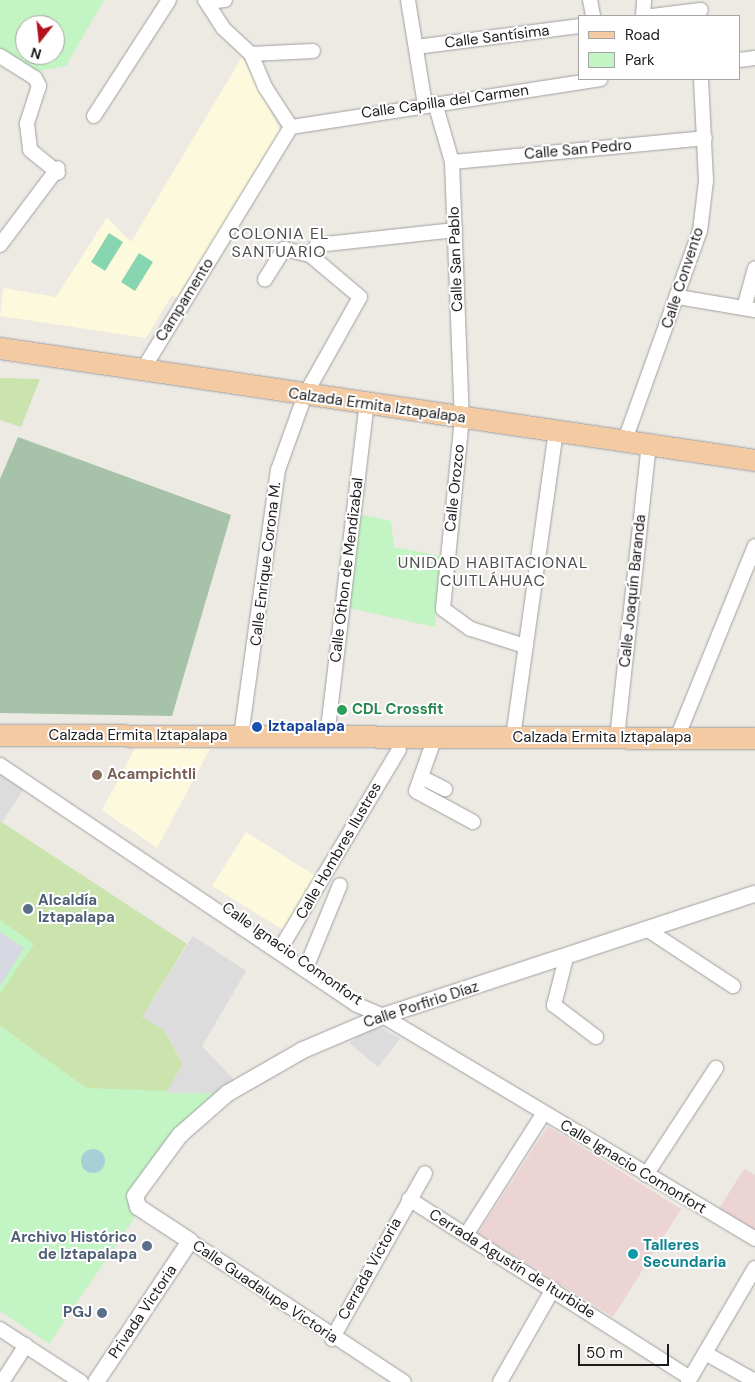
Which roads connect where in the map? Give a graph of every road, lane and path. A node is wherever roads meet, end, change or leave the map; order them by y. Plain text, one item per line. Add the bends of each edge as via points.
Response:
1 (169, 0) edge
2 (225, 0) edge
3 (408, 0) edge
4 (590, 0) edge
5 (644, 0) edge
6 (206, 1) edge
7 (701, 9) edge
8 (593, 15) edge
9 (643, 15) edge
10 (659, 15) edge
11 (578, 26) edge
12 (416, 48) junction
13 (313, 51) dead end
14 (251, 54) junction
15 (0, 56) edge
16 (755, 58) edge
17 (740, 60) edge
18 (593, 80) edge
19 (701, 80) edge
20 (430, 104) junction
21 (94, 116) dead end
22 (291, 127) junction
23 (705, 138) junction
24 (452, 162) junction
25 (455, 230) junction
26 (0, 245) edge
27 (310, 255) junction
28 (755, 268) edge
29 (264, 280) dead end
30 (678, 297) junction
31 (749, 309) edge
32 (0, 348) edge
33 (142, 371) junction
34 (304, 395) junction
35 (367, 404) junction
36 (462, 418) junction
37 (556, 430) junction
38 (625, 440) junction
39 (650, 444) junction
40 (755, 460) edge
41 (755, 546) edge
42 (525, 646) junction
43 (0, 735) edge
44 (241, 736) junction
45 (327, 737) junction
46 (434, 737) junction
47 (513, 737) junction
48 (617, 738) junction
49 (677, 738) junction
50 (755, 738) edge
51 (399, 750) dead end
52 (0, 754) edge
53 (0, 765) edge
54 (421, 777) junction
55 (445, 788) dead end
56 (473, 822) dead end
57 (340, 884) dead end
58 (755, 894) edge
59 (648, 930) junction
60 (281, 948) junction
61 (566, 958) junction
62 (308, 963) junction
63 (734, 986) dead end
64 (367, 1008) junction
65 (383, 1016) junction
66 (596, 1037) dead end
67 (716, 1068) dead end
68 (543, 1114) junction
69 (424, 1173) dead end
70 (646, 1175) junction
71 (135, 1196) joint
72 (409, 1199) junction
73 (466, 1235) junction
74 (755, 1239) edge
75 (190, 1242) junction
76 (755, 1268) edge
77 (553, 1289) junction
78 (0, 1329) edge
79 (332, 1338) junction
80 (26, 1345) junction
81 (705, 1353) junction
82 (108, 1374) edge
83 (689, 1380) edge
84 (755, 1381) edge
85 (2, 1382) edge
86 (81, 1382) edge
87 (96, 1382) edge
88 (404, 1382) edge
89 (500, 1382) edge

1 - 21 street
2 - 6 street
3 - 12 street, Calle San Pablo
4 - 8 street
5 - 9 street
6 - 14 street via 223,28
7 - 10 street
11 - 12 street, Calle Santísima
12 - 20 street, Calle San Pablo
13 - 14 street
14 - 22 street via 265,87
15 - 26 street via 35,78 39,86 27,124 30,150 58,171
16 - 17 street
18 - 20 street, Calle Capilla del Carmen
19 - 23 street, Calle Convento
20 - 22 street, Calle Capilla del Carmen
20 - 24 street, Calle San Pablo
22 - 33 street, Campamento
23 - 24 street, Calle San Pedro
23 - 30 street, Calle Convento via 700,231
24 - 25 street, Calle San Pablo
25 - 27 street via 317,245
25 - 36 street, Calle San Pablo
27 - 29 street via 284,249
27 - 34 street, Calle Enrique Corona M. via 360,297
28 - 31 street
30 - 31 street
30 - 38 street, Calle Convento
32 - 33 main road, Calzada Ermita Iztapalapa
33 - 34 main road, Calzada Ermita Iztapalapa
34 - 35 main road, Calzada Ermita Iztapalapa
34 - 44 street, Calle Enrique Corona M. via 278,470
35 - 36 main road, Calzada Ermita Iztapalapa
35 - 45 street, Calle Othon de Mendizabal
36 - 37 main road, Calzada Ermita Iztapalapa
36 - 42 street, Calle Orozco via 442,599 447,616 471,629
37 - 38 main road, Calzada Ermita Iztapalapa
37 - 42 street
38 - 39 main road, Calzada Ermita Iztapalapa
39 - 40 main road, Calzada Ermita Iztapalapa
39 - 48 street, Calle Joaquín Baranda
41 - 49 street
42 - 47 street
43 - 44 main road, Calzada Ermita Iztapalapa
44 - 45 main road, Calzada Ermita Iztapalapa
45 - 46 main road, Calzada Ermita Iztapalapa
46 - 47 main road, Calzada Ermita Iztapalapa
46 - 54 street
47 - 48 main road, Calzada Ermita Iztapalapa
48 - 49 main road, Calzada Ermita Iztapalapa
49 - 50 main road, Calzada Ermita Iztapalapa
51 - 60 street, Calle Hombres Ilustres
52 - 60 street, Calle Ignacio Comonfort
53 - 60 street, Calle Ignacio Comonfort
54 - 55 street
54 - 56 street via 416,791
57 - 62 street
58 - 59 street, Calle Porfirio Díaz
59 - 61 street, Calle Porfirio Díaz
59 - 63 street
60 - 62 street, Calle Ignacio Comonfort
60 - 64 street, Calle Ignacio Comonfort
61 - 65 street, Calle Porfirio Díaz
61 - 66 street via 554,1005
62 - 64 street, Calle Ignacio Comonfort via 364,1002
64 - 65 street, Calle Ignacio Comonfort
65 - 68 street, Calle Ignacio Comonfort
65 - 71 street, Calle Porfirio Díaz via 303,1050 228,1093 180,1135
67 - 70 street
68 - 70 street, Calle Ignacio Comonfort
68 - 73 street
69 - 72 street
70 - 74 street, Calle Ignacio Comonfort
71 - 75 street, Calle Guadalupe Victoria via 138,1206
72 - 73 street, Cerrada Agustín de Iturbide
72 - 79 street, Cerrada Victoria
73 - 77 street, Cerrada Agustín de Iturbide
75 - 79 street, Calle Guadalupe Victoria
75 - 82 street, Privada Victoria
76 - 81 street
77 - 83 street, Cerrada Agustín de Iturbide
77 - 89 street
78 - 80 street
79 - 88 street, Calle Guadalupe Victoria
80 - 85 street
80 - 86 street
81 - 83 street
81 - 84 street
82 - 87 street, Privada Victoria

